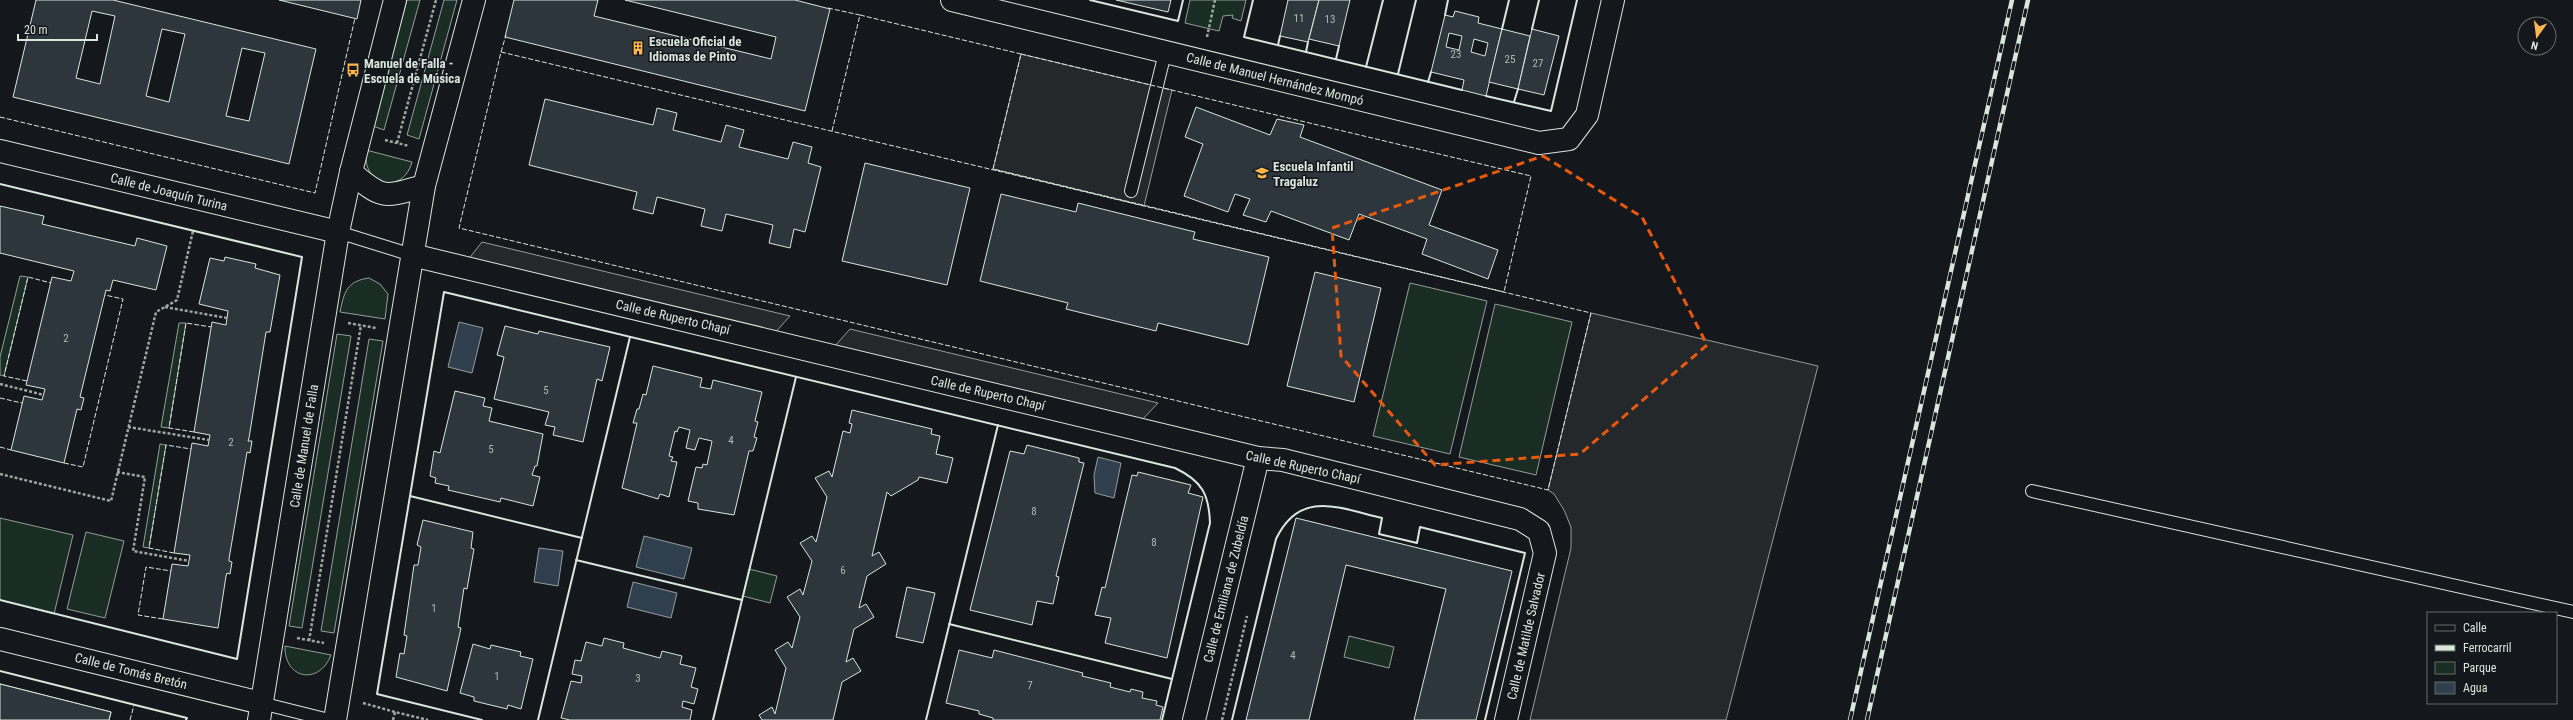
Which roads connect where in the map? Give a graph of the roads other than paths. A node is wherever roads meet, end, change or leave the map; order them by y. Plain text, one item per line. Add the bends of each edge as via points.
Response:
1 (395, 0) edge
2 (474, 0) edge
3 (952, 0) edge
4 (1613, 0) edge
5 (1165, 53) junction
6 (0, 151) edge
7 (351, 172) junction
8 (424, 186) junction
9 (1131, 190) dead end
10 (338, 232) junction
11 (412, 255) junction
12 (1258, 458) junction
13 (2032, 491) dead end
14 (1545, 553) joint
15 (2573, 612) edge
16 (0, 639) edge
17 (260, 712) edge
18 (329, 720) edge
19 (335, 720) edge
20 (1194, 720) edge
21 (1506, 720) edge

1 - 7 street, Calle de Manuel de Falla
2 - 8 street
3 - 5 street, Calle de Manuel Hernández Mompó
4 - 5 street, Calle de Manuel Hernández Mompó via 1587,114 1569,139 1539,144
5 - 9 lane
6 - 10 street, Calle de Joaquín Turina
7 - 8 street via 373,191 392,195
7 - 10 street, Calle de Manuel de Falla
8 - 11 street
10 - 11 lane
10 - 17 street, Calle de Manuel de Falla
11 - 12 street, Calle de Ruperto Chapí
11 - 19 street
12 - 14 street, Calle de Ruperto Chapí via 1283,460 1520,519 1539,531
12 - 20 street, Calle de Emiliana de Zubeldía
13 - 15 lane
14 - 21 street, Calle de Matilde Salvador
16 - 17 street, Calle de Tomás Bretón
17 - 18 lane

